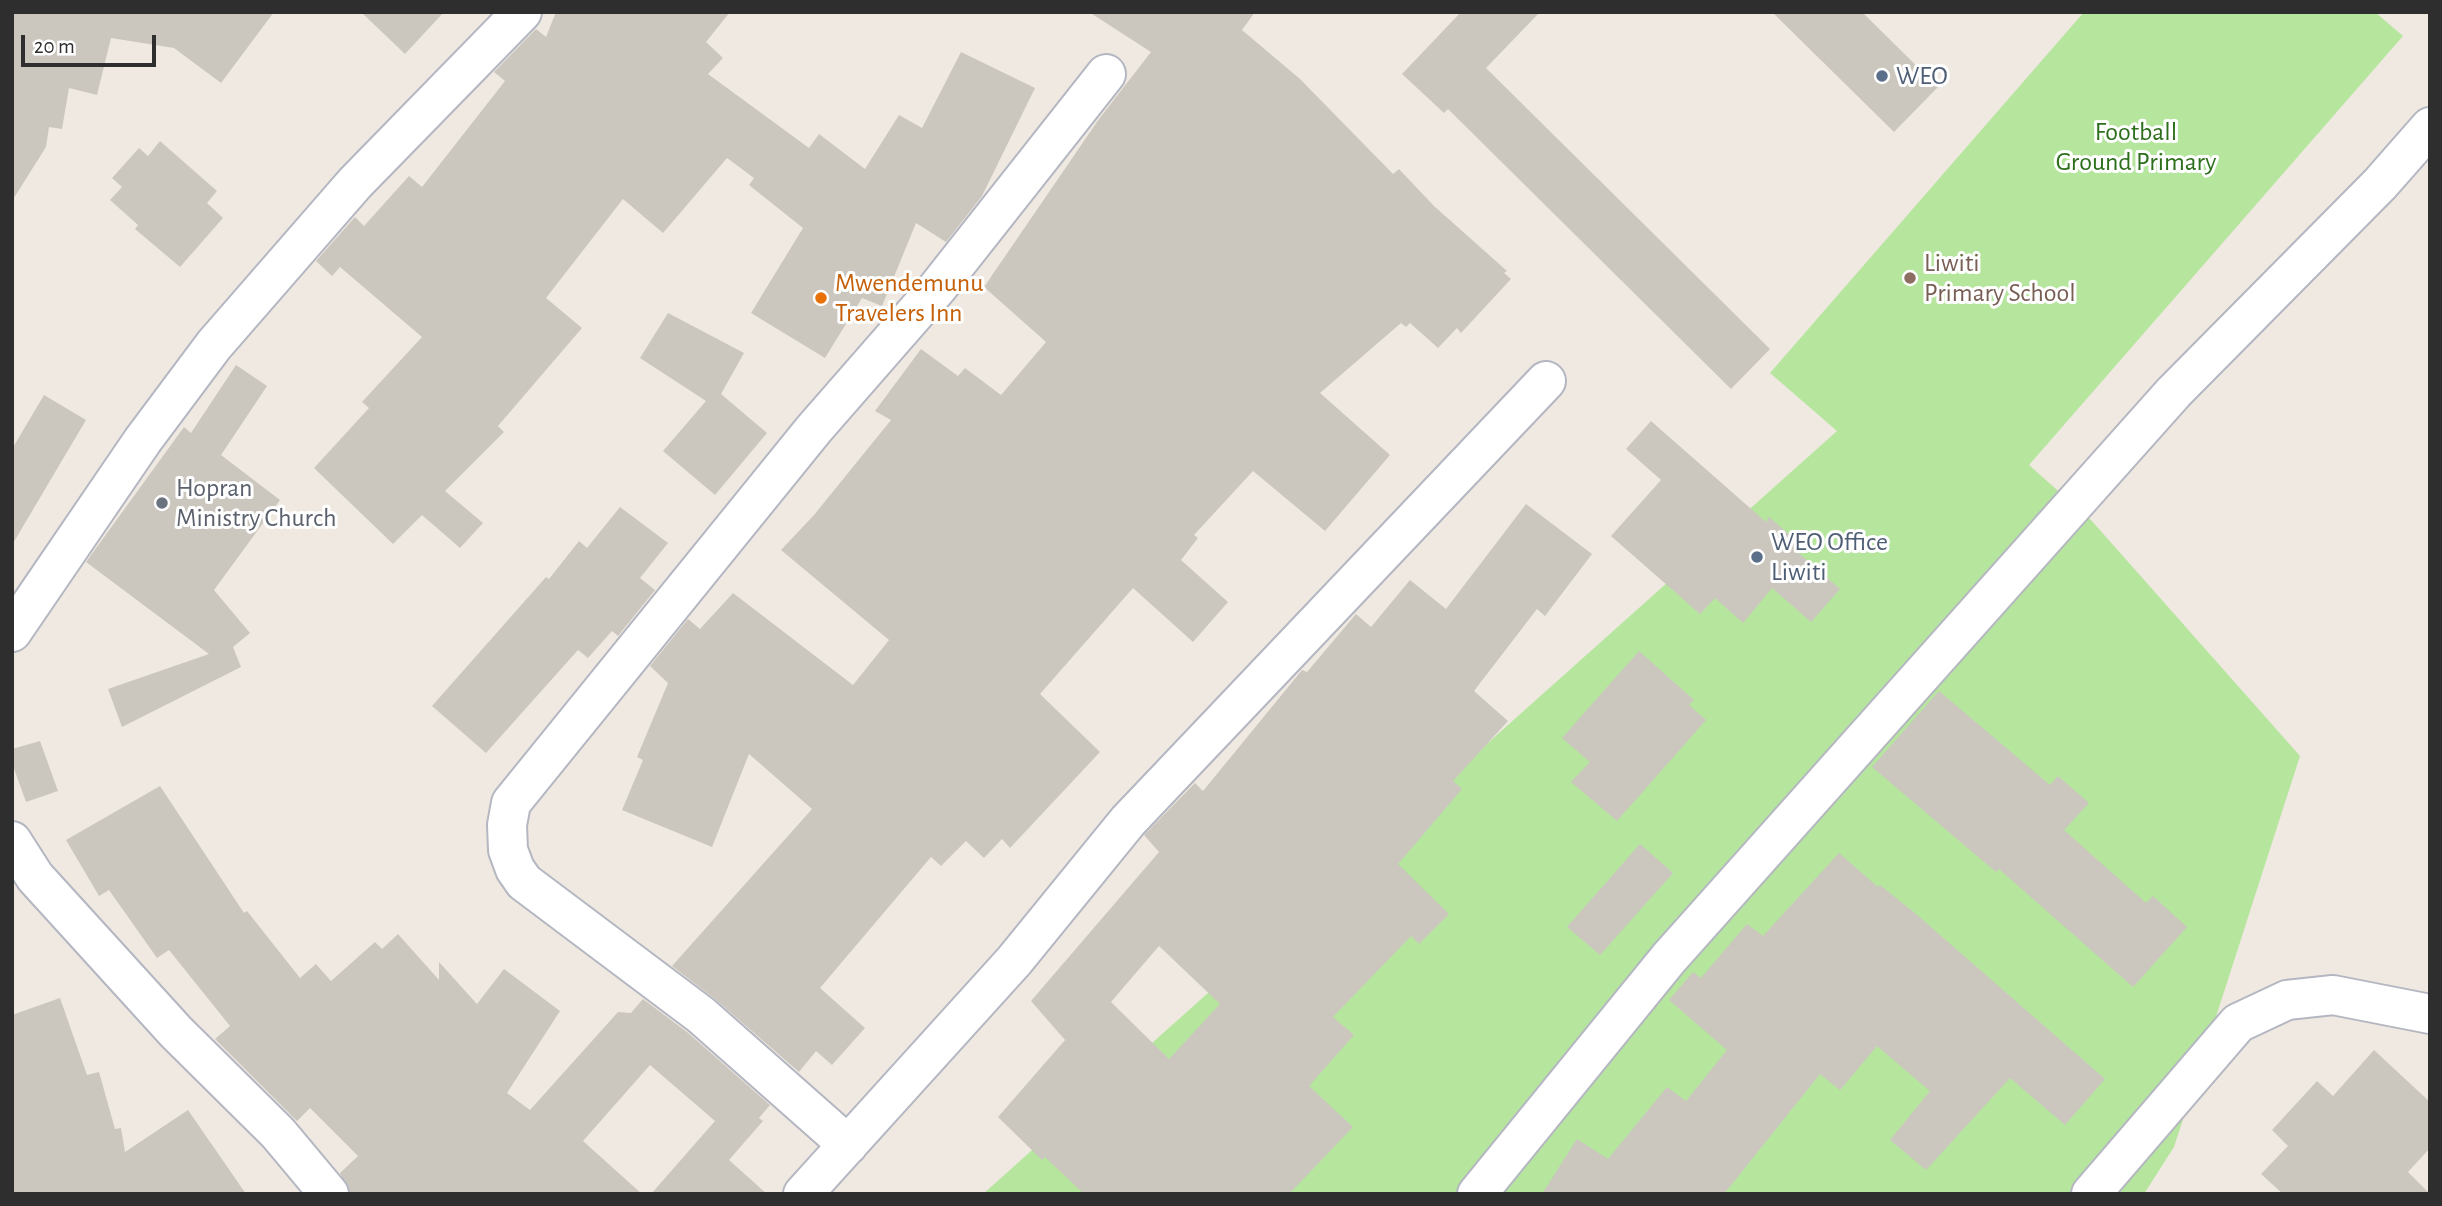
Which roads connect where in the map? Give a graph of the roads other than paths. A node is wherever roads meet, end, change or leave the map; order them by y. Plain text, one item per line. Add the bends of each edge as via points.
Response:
1 (522, 12) edge
2 (1106, 74) dead end
3 (2430, 127) edge
4 (1546, 381) dead end
5 (12, 632) edge
6 (12, 841) edge
7 (24, 879) edge
8 (2430, 1014) edge
9 (848, 1145) junction
10 (329, 1194) edge
11 (803, 1194) edge
12 (1477, 1194) edge
13 (2091, 1194) edge

1 - 5 street via 355,183 214,345
2 - 9 street via 938,287 814,429 511,803 508,850 524,882 701,1015
3 - 12 street via 2380,184 2174,392 1669,958
4 - 9 street via 1128,821 1014,961
6 - 7 street
7 - 10 street via 278,1133
8 - 13 street via 2333,995 2287,1000 2238,1023
9 - 11 street

